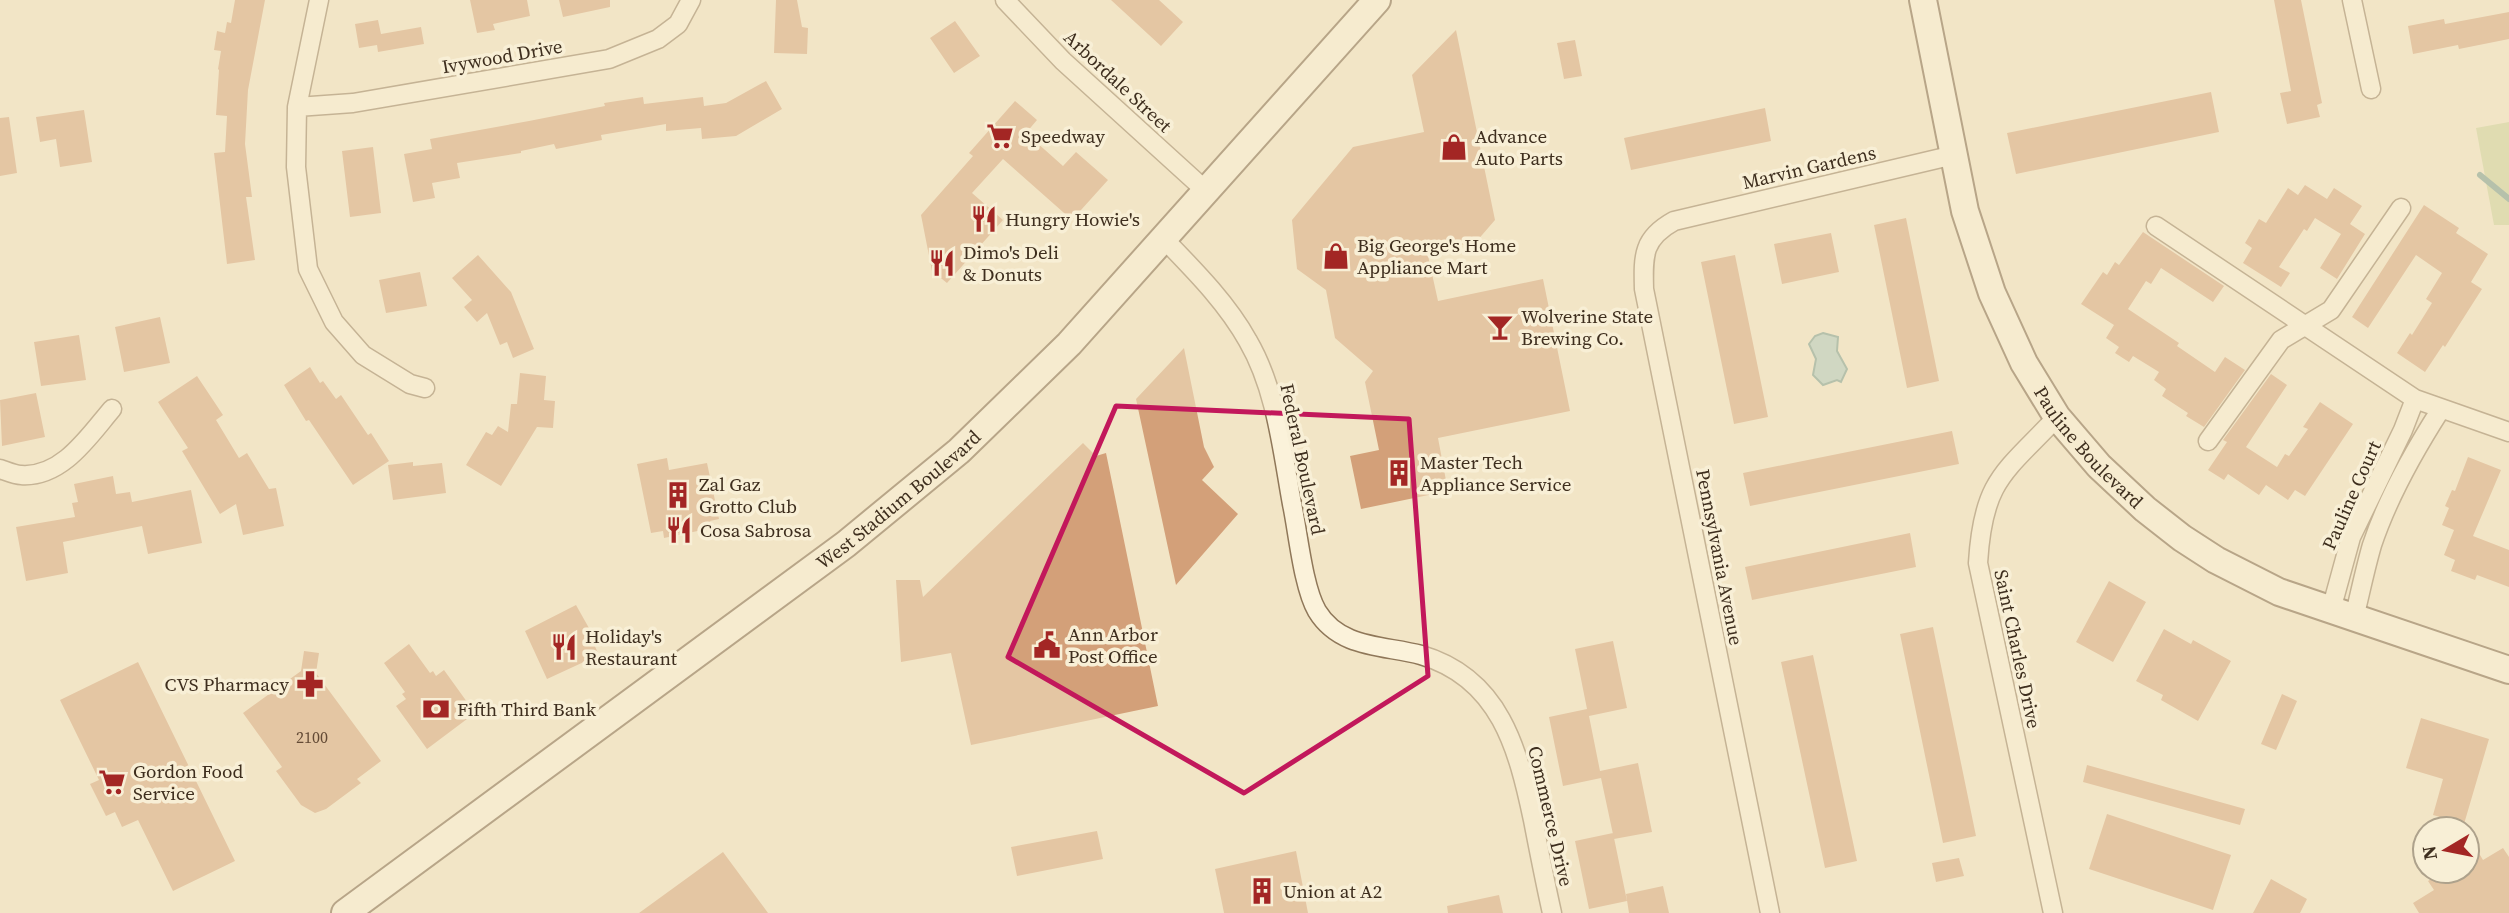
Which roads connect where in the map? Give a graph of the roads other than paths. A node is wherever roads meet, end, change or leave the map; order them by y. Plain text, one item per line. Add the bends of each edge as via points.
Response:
1 (319, 0) edge
2 (691, 0) edge
3 (1005, 0) edge
4 (1377, 0) edge
5 (1923, 0) edge
6 (2352, 0) edge
7 (2371, 89) dead end
8 (297, 107) junction
9 (1954, 155) junction
10 (1205, 190) junction
11 (2402, 208) dead end
12 (1674, 221) joint
13 (2157, 226) dead end
14 (1164, 239) junction
15 (2307, 325) junction
16 (425, 388) dead end
17 (2415, 399) junction
18 (112, 409) dead end
19 (2441, 409) junction
20 (2057, 417) junction
21 (2509, 432) edge
22 (2208, 441) dead end
23 (0, 469) edge
24 (2343, 614) junction
25 (1333, 628) joint
26 (2509, 670) edge
27 (345, 913) edge
28 (1552, 913) edge
29 (1770, 913) edge
30 (2053, 913) edge

1 - 8 street
2 - 8 street, Ivywood Drive via 678,24 658,39 609,59 353,103
3 - 10 street, Arbordale Street via 1063,61
4 - 10 main road, West Stadium Boulevard
5 - 9 main road, Pauline Boulevard
6 - 7 street
8 - 16 street via 296,167 308,269 334,322 363,355 410,384
9 - 12 street, Marvin Gardens
9 - 20 main road, Pauline Boulevard via 1965,211 1992,293 2024,363
10 - 14 main road, West Stadium Boulevard
11 - 15 street via 2331,310
12 - 29 street, Pennsylvania Avenue via 1656,231 1647,247 1644,289
13 - 15 street
14 - 25 street, Federal Boulevard via 1230,312 1253,352 1274,411 1311,598
14 - 27 main road, West Stadium Boulevard via 1069,344 908,494 632,704
15 - 17 street
15 - 22 street via 2281,340
17 - 19 street
17 - 24 street, Pauline Court via 2351,537
18 - 23 street via 75,453 48,470 22,475
19 - 21 street
19 - 24 street, Pauline Court via 2384,514
20 - 24 main road, Pauline Boulevard via 2099,466 2182,538 2279,592
20 - 30 street, Saint Charles Drive via 2007,468 1988,499 1978,563
24 - 26 main road, Pauline Boulevard
25 - 28 street, Commerce Drive via 1352,641 1447,665 1470,680 1496,710 1523,774

